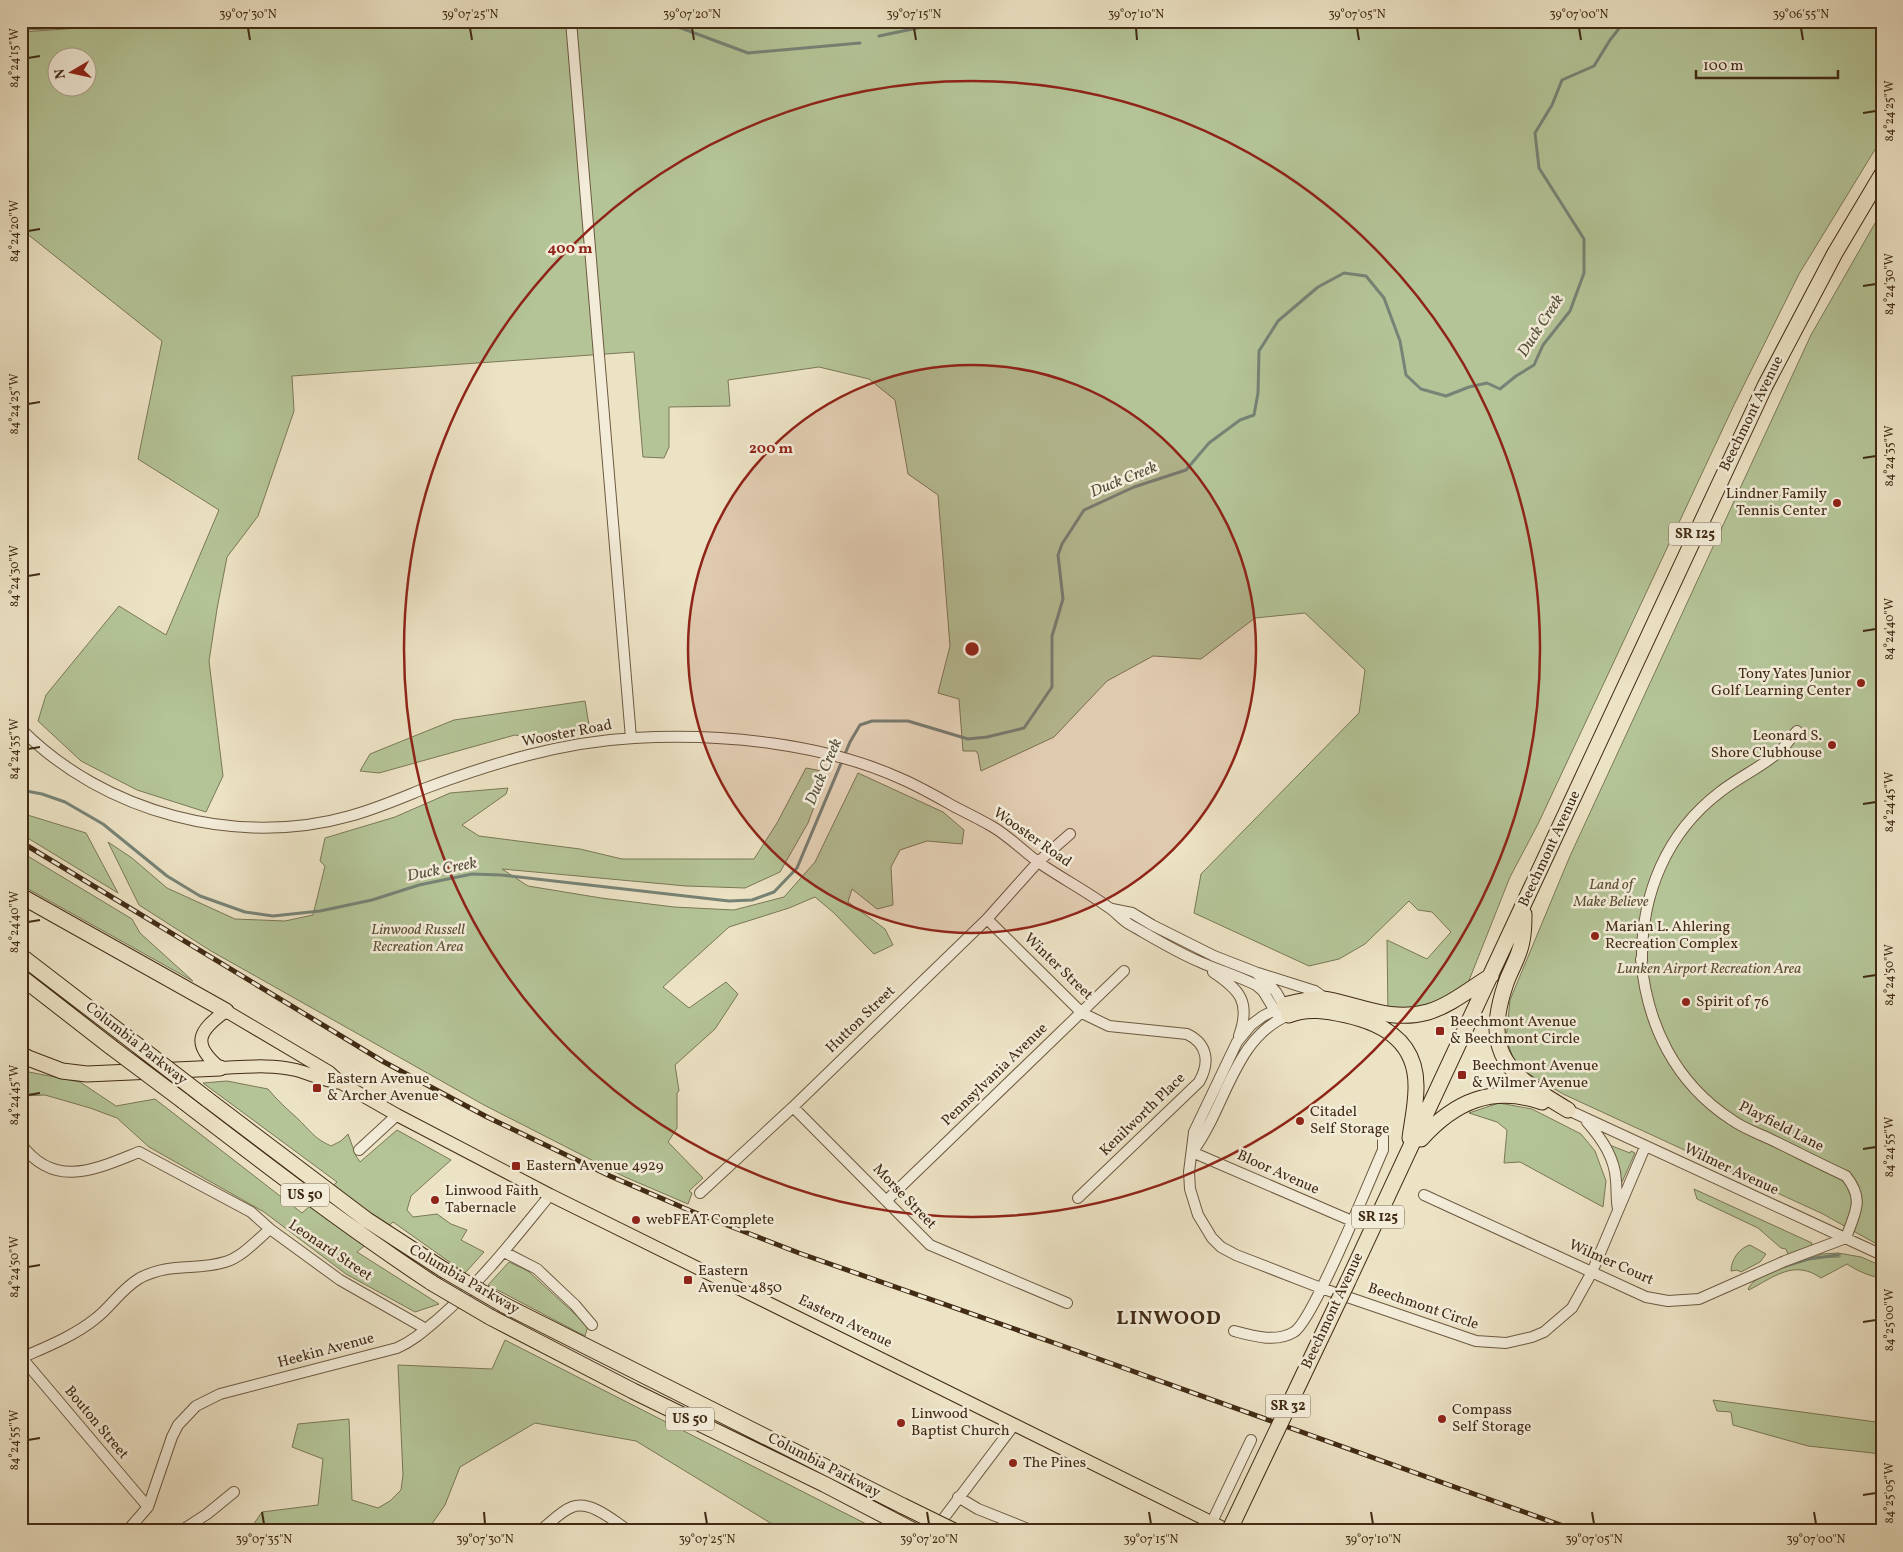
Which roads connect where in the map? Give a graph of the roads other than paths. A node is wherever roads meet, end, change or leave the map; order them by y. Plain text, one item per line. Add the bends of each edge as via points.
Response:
1 (571, 21) edge
2 (1882, 174) edge
3 (21, 729) edge
4 (1797, 731) dead end
5 (631, 738) junction
6 (1070, 834) dead end
7 (1038, 862) junction
8 (21, 896) edge
9 (1525, 903) junction
10 (1112, 909) junction
11 (987, 919) junction
12 (21, 956) edge
13 (1198, 961) junction
14 (1124, 971) dead end
15 (1255, 972) junction
16 (1491, 976) junction
17 (21, 977) edge
18 (1328, 1000) junction
19 (226, 1011) junction
20 (1282, 1012) junction
21 (1082, 1013) junction
22 (1174, 1033) joint
23 (1237, 1042) junction
24 (21, 1054) edge
25 (220, 1068) junction
26 (341, 1083) junction
27 (793, 1106) junction
28 (1568, 1110) junction
29 (397, 1115) junction
30 (1585, 1119) junction
31 (1383, 1137) dead end
32 (21, 1144) edge
33 (1645, 1147) junction
34 (359, 1150) dead end
35 (1192, 1152) junction
36 (1409, 1152) junction
37 (700, 1193) dead end
38 (550, 1195) junction
39 (1424, 1196) dead end
40 (1078, 1198) dead end
41 (887, 1200) junction
42 (1618, 1211) junction
43 (1352, 1221) junction
44 (270, 1228) junction
45 (1846, 1238) junction
46 (504, 1252) junction
47 (1882, 1255) edge
48 (1592, 1272) junction
49 (1348, 1281) joint
50 (1321, 1288) junction
51 (1067, 1303) dead end
52 (592, 1325) dead end
53 (426, 1329) junction
54 (1234, 1331) dead end
55 (21, 1358) edge
56 (1014, 1425) junction
57 (1251, 1440) dead end
58 (234, 1492) dead end
59 (958, 1497) junction
60 (148, 1507) junction
61 (1212, 1522) junction
62 (126, 1531) edge
63 (181, 1531) edge
64 (540, 1531) edge
65 (629, 1531) edge
66 (914, 1531) edge
67 (934, 1531) edge
68 (954, 1531) edge
69 (1033, 1531) edge
70 (1229, 1531) edge

1 - 5 street
2 - 9 highway, Beechmont Avenue / SR 125 via 1835,253 1765,386
3 - 5 street, Wooster Road via 73,771 146,807 199,821 276,828 349,816 540,751
4 - 45 street, Playfield Lane via 1780,751 1720,791 1680,832 1660,866 1647,902 1641,960 1646,998 1662,1040 1698,1092 1733,1121 1846,1176 1855,1187 1857,1205
5 - 7 street, Wooster Road via 707,737 782,745 882,771 994,827
6 - 7 street
7 - 10 street, Wooster Road
7 - 11 street, Hutton Street
8 - 19 highway
9 - 16 highway, Beechmont Avenue / SR 125
9 - 28 highway via 1522,941 1505,984 1496,1020 1498,1045 1510,1068 1529,1086
10 - 13 street, Wooster Road via 1124,921
10 - 15 street, Wooster Road via 1132,913 1214,956
11 - 21 street, Winter Street
11 - 27 street, Hutton Street
12 - 68 highway, Columbia Parkway / US 50, bridge via 367,1220 444,1270 504,1305
13 - 20 street, Wooster Road via 1256,985
13 - 23 street via 1232,985 1241,999 1244,1023
14 - 21 street, Pennsylvania Avenue
15 - 18 street via 1315,991
15 - 20 street, Wooster Road via 1268,983
16 - 18 highway via 1447,1005 1409,1015 1374,1013
16 - 36 highway, Beechmont Avenue / SR 125
17 - 66 highway, Columbia Parkway / US 50, bridge via 326,1210 432,1283 490,1317
18 - 20 highway via 1306,1000
19 - 25 main road via 213,1020 201,1037 204,1053
19 - 26 main road via 329,1072
20 - 23 street, Beechmont Circle via 1251,1025
20 - 35 street via 1260,1032 1248,1049
20 - 36 highway via 1332,1012 1378,1024 1394,1034 1415,1071
21 - 22 street, Winter Street via 1109,1026
21 - 41 street, Pennsylvania Avenue
22 - 40 street, Kenilworth Place via 1190,1035 1198,1040 1207,1059 1204,1074
23 - 35 street, Beechmont Circle via 1194,1132
24 - 25 highway via 62,1071 87,1074
25 - 26 main road via 270,1066
26 - 29 main road, Eastern Avenue
27 - 37 street, Hutton Street
27 - 41 street, Morse Street
28 - 30 street, Wilmer Avenue
28 - 36 highway via 1526,1096 1494,1094 1456,1109 1434,1124
29 - 34 street
29 - 38 main road, Eastern Avenue
30 - 33 street, Wilmer Avenue
30 - 42 street via 1601,1138 1613,1165
31 - 43 street via 1383,1150
32 - 44 street, Leonard Street via 44,1166 66,1172 88,1171 139,1152 251,1212
33 - 42 street, Beechmont Circle
33 - 45 street, Wilmer Avenue
35 - 43 street, Bloor Avenue
35 - 50 street, Beechmont Circle via 1189,1172 1192,1196 1198,1215 1212,1238 1236,1255
36 - 49 highway, Beechmont Avenue / SR 125
38 - 46 street, Heekin Avenue
38 - 56 main road, Eastern Avenue
39 - 48 street, Wilmer Court
41 - 51 street, Morse Street via 930,1245
42 - 48 street, Beechmont Circle
43 - 50 street
44 - 53 street, Leonard Street via 340,1280
44 - 55 street via 226,1262 173,1267 139,1279 120,1292 89,1323
45 - 47 street, Wilmer Avenue
45 - 48 street, Wilmer Court via 1752,1274 1709,1295 1682,1301 1646,1297
46 - 52 street via 537,1270 575,1304
46 - 53 street, Heekin Avenue via 465,1296
48 - 50 street, Beechmont Circle via 1572,1308 1544,1332 1506,1343 1472,1340
49 - 70 highway, Beechmont Avenue / SR 32, bridge
50 - 54 street via 1302,1325 1291,1334 1263,1337
53 - 60 street, Heekin Avenue via 397,1348 220,1394 196,1406 178,1425 172,1437
55 - 60 street, Bouton Street
56 - 59 street
56 - 61 main road, Eastern Avenue
57 - 61 street
58 - 63 street
59 - 67 street
59 - 69 street via 978,1509
60 - 62 street, Heekin Avenue
61 - 70 main road, Eastern Avenue
64 - 65 street via 566,1510 579,1506 594,1509

